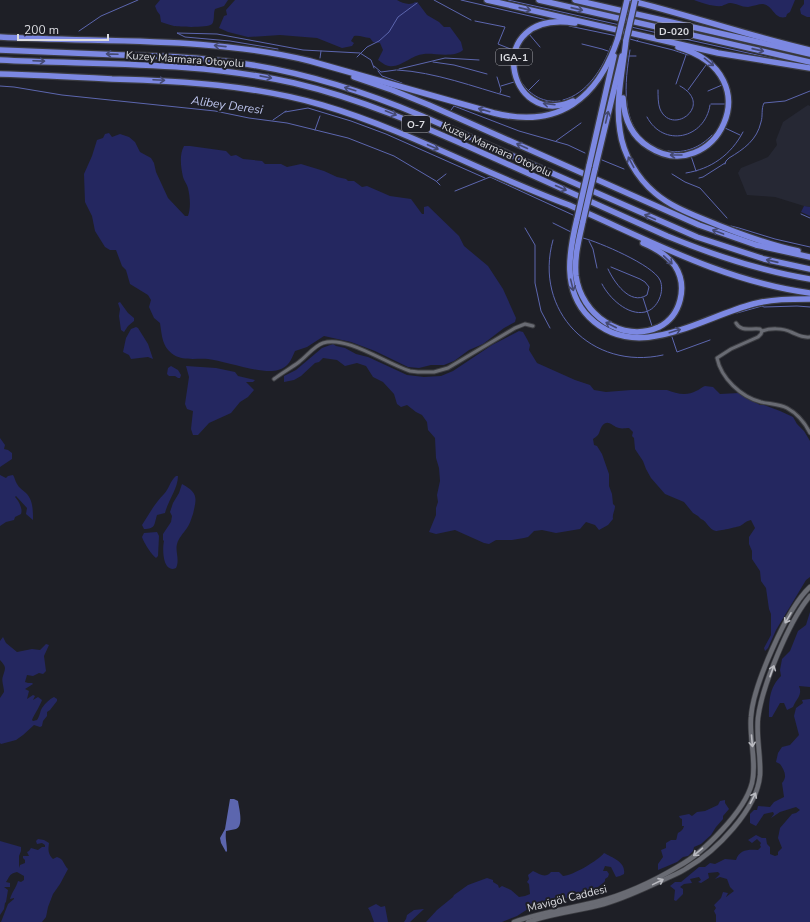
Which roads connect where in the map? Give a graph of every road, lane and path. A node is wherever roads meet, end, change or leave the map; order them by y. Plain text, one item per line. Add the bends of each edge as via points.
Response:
1 (487, 0) edge
2 (539, 0) edge
3 (575, 0) edge
4 (628, 0) edge
5 (635, 0) edge
6 (614, 28) junction
7 (0, 34) edge
8 (648, 36) junction
9 (0, 37) edge
10 (618, 38) junction
11 (73, 39) junction
12 (626, 40) junction
13 (0, 50) edge
14 (810, 50) edge
15 (272, 54) junction
16 (810, 54) edge
17 (0, 60) edge
18 (810, 62) edge
19 (624, 65) junction
20 (810, 68) edge
21 (0, 74) edge
22 (595, 84) junction
23 (592, 167) junction
24 (547, 197) junction
25 (580, 220) junction
26 (810, 253) edge
27 (810, 257) edge
28 (810, 269) edge
29 (810, 279) edge
30 (810, 293) edge
31 (810, 299) edge
32 (736, 322) dead end
33 (534, 326) dead end
34 (762, 331) junction
35 (810, 337) edge
36 (274, 379) dead end
37 (810, 433) edge
38 (810, 587) edge
39 (810, 596) edge
40 (514, 922) edge
41 (528, 922) edge

1 -> 6 highway, IGA-1
2 -> 18 highway, D-020
3 - 16 highway, D-020
4 - 10 highway, bridge
4 - 14 highway
5 - 12 highway, bridge
6 - 8 highway, IGA-1
22 -> 6 highway, IGA-1 via 571,102 558,105 540,103 525,93 517,80 513,68 515,51 523,36 542,24 566,22
7 - 11 highway via 59,36
8 -> 19 highway via 700,55 721,75 727,91 728,109 717,136 703,148 684,155 668,155 645,145 630,128 625,114
8 - 20 highway, IGA-1 via 718,53
9 - 11 highway
10 - 22 highway, IGA-1 via 609,62
10 - 23 highway
15 -> 11 highway via 195,44
12 - 19 highway
23 -> 12 highway
28 -> 13 highway, Kuzey Marmara Otoyolu / O-7 via 764,259 697,237 422,116 328,81 256,65 215,60
22 -> 15 highway via 577,101 560,111 524,118 494,113 310,60
27 -> 15 highway via 705,228 405,95 345,74
17 -> 29 highway, Kuzey Marmara Otoyolu / O-7 via 202,68 308,86 358,101 415,123 699,249 759,268
26 -> 19 highway via 757,240 720,227 670,204 644,183 630,162 622,143 619,109
21 -> 24 highway via 195,82 236,86 292,97 370,120
23 - 25 highway, bridge
24 -> 25 highway via 646,244 669,260 677,271 681,291 676,310 670,319 650,330 635,332 607,324 593,313 578,287 575,270
24 - 30 highway via 714,270 759,283
25 -> 31 highway via 571,248 569,267 574,295 594,322 619,336 650,338 753,304
32 - 34 street via 742,329 758,328
33 - 36 street via 525,324 515,328 453,366 434,372 410,371 348,345 324,342
34 - 35 street via 778,329 801,337
34 - 37 street via 758,337 717,358 718,365 741,392 755,400 789,410 803,421
38 -> 40 main road, Mavigöl Caddesi via 783,626 754,698 751,718 752,783 742,804 725,827 680,866 636,887 596,902 546,912
41 -> 39 main road, Mavigöl Caddesi via 603,904 643,890 687,868 732,829 749,806 759,786 758,720 761,701 783,642

